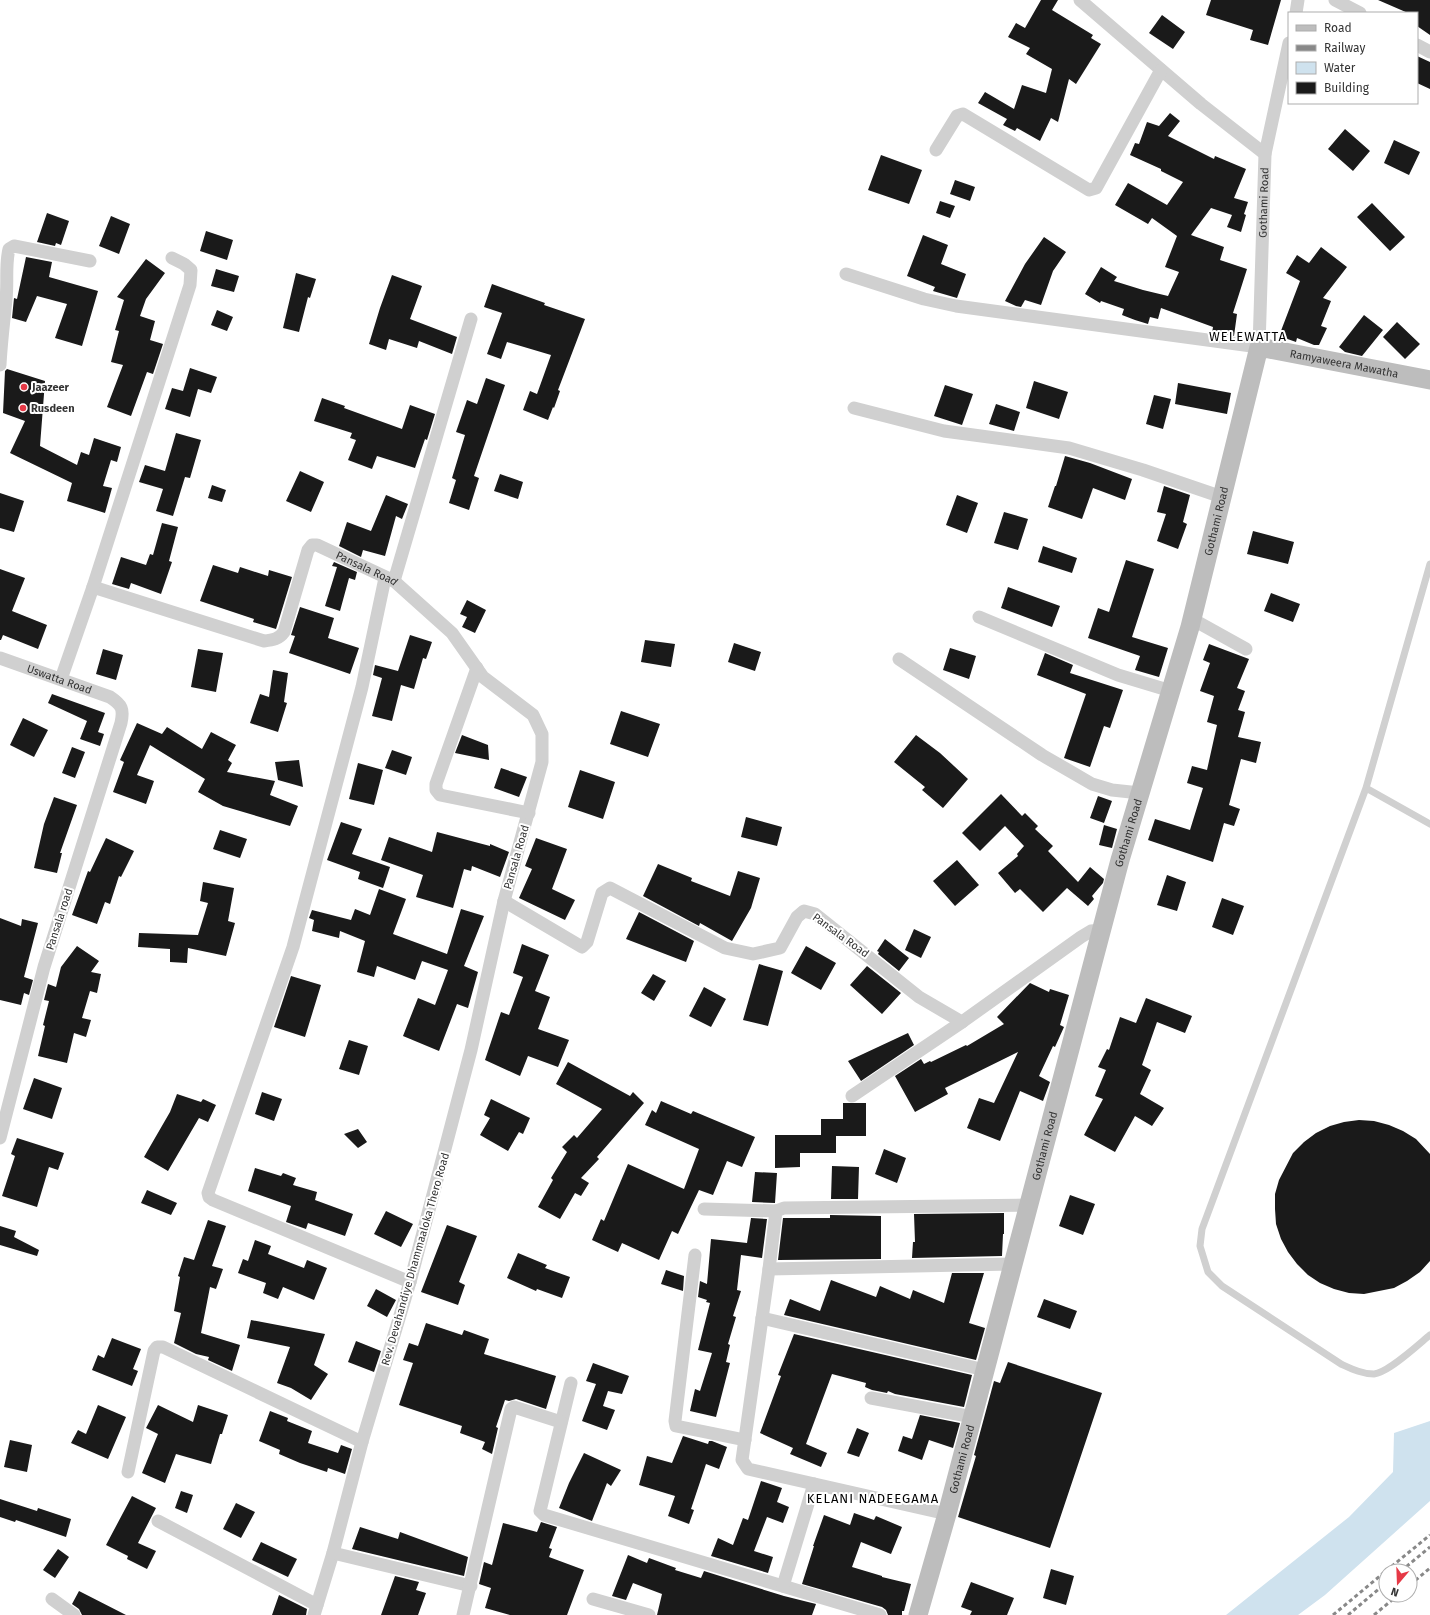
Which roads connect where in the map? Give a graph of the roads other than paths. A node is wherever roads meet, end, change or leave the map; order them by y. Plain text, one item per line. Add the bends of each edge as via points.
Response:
1 (1080, 0) edge
2 (1298, 0) edge
3 (1335, 0) edge
4 (1296, 12) edge
5 (1358, 12) edge
6 (1418, 46) edge
7 (1288, 47) edge
8 (1430, 52) edge
9 (1161, 70) junction
10 (936, 150) dead end
11 (1264, 154) junction
12 (172, 258) dead end
13 (90, 261) dead end
14 (846, 274) dead end
15 (471, 319) dead end
16 (1258, 347) junction
17 (0, 365) edge
18 (1430, 380) edge
19 (854, 408) dead end
20 (1222, 496) junction
21 (1430, 564) edge
22 (389, 579) junction
23 (93, 587) junction
24 (978, 617) dead end
25 (1192, 620) junction
26 (1246, 649) dead end
27 (0, 658) edge
28 (899, 659) dead end
29 (477, 668) junction
30 (61, 679) junction
31 (1171, 691) junction
32 (119, 702) joint
33 (1366, 788) junction
34 (1140, 793) junction
35 (529, 813) junction
36 (1430, 824) edge
37 (504, 901) junction
38 (1101, 930) junction
39 (962, 1022) junction
40 (852, 1096) dead end
41 (0, 1138) edge
42 (1029, 1205) junction
43 (704, 1209) dead end
44 (776, 1211) junction
45 (695, 1255) dead end
46 (1013, 1264) junction
47 (769, 1269) junction
48 (410, 1282) junction
49 (762, 1318) junction
50 (1430, 1335) edge
51 (985, 1370) junction
52 (571, 1383) dead end
53 (871, 1398) dead end
54 (973, 1417) junction
55 (561, 1422) junction
56 (745, 1440) junction
57 (362, 1442) junction
58 (128, 1472) dead end
59 (814, 1484) junction
60 (947, 1514) junction
61 (158, 1521) dead end
62 (333, 1553) junction
63 (471, 1586) junction
64 (783, 1586) junction
65 (52, 1599) dead end
66 (593, 1599) dead end
67 (316, 1610) edge
68 (74, 1615) edge
69 (463, 1615) edge
70 (650, 1615) edge
71 (880, 1615) edge
72 (918, 1615) edge

1 - 9 street
2 - 4 street
3 - 5 street
6 - 8 street
7 - 11 street, Gothami Road
9 - 10 street via 1096,188 1089,190 963,114 957,116
9 - 11 street
11 - 16 street, Gothami Road
12 - 23 street via 190,270 190,285
13 - 17 street via 14,246 9,249
14 - 16 street via 924,299 956,306
15 - 22 street
16 - 18 street, Ramyaweera Mawatha
16 - 20 street, Gothami Road
19 - 20 street via 944,431 1068,448
20 - 25 street, Gothami Road
21 - 33 lane
22 - 23 street, Pansala Road via 317,545 312,545 308,550 284,632 274,640 264,640
22 - 29 street, Pansala Road via 452,633
22 - 48 street via 293,947 208,1193 213,1200
23 - 30 street
24 - 31 street via 1118,675
25 - 26 street
25 - 31 street, Gothami Road
27 - 30 street, Uswatta Road
28 - 34 street via 1042,755 1092,784 1112,790
29 - 35 street, Pansala Road via 483,676 533,715 542,734 542,762
29 - 35 street via 436,790 440,794
30 - 32 street, Uswatta Road via 110,696
31 - 34 street, Gothami Road
32 - 41 street, Pansala road via 123,712 121,723 44,967
33 - 36 lane
33 - 50 lane via 1204,1221 1200,1246 1208,1272 1222,1286 1357,1372 1375,1374 1390,1367
34 - 38 street, Gothami Road
35 - 37 street, Pansala Road
37 - 39 street, Pansala Road via 582,947 587,942 602,893 610,888 724,948 753,954 780,948 797,917 804,912 815,914 919,997
37 - 48 street, Rev. Devahandiye Dhammaaloka Thero Road via 471,1050
38 - 39 street via 1091,931 1081,937
38 - 42 street, Gothami Road
39 - 40 street
42 - 44 street via 784,1208
42 - 46 street, Gothami Road
43 - 44 street
44 - 47 street
45 - 56 street via 676,1426
46 - 47 street
46 - 51 street, Gothami Road
47 - 49 street
48 - 57 street, Rev. Devahandiye Dhammaaloka Thero Road
49 - 51 street
49 - 56 street
51 - 54 street, Gothami Road
52 - 55 street
53 - 54 street
54 - 60 street, Gothami Road
55 - 63 street via 514,1407 511,1409
55 - 64 street via 540,1511 544,1515
56 - 59 street via 742,1460 748,1469
57 - 58 street via 163,1347 157,1347
57 - 62 street, Rev. Devahandiye Dhammaaloka Thero Road
59 - 60 street
59 - 64 street
60 - 72 street, Gothami Road
61 - 67 street
62 - 63 street
62 - 67 street, Rev. Devahandiye Dhammaaloka Thero Road
63 - 69 street
64 - 71 street
65 - 68 street
66 - 70 street

